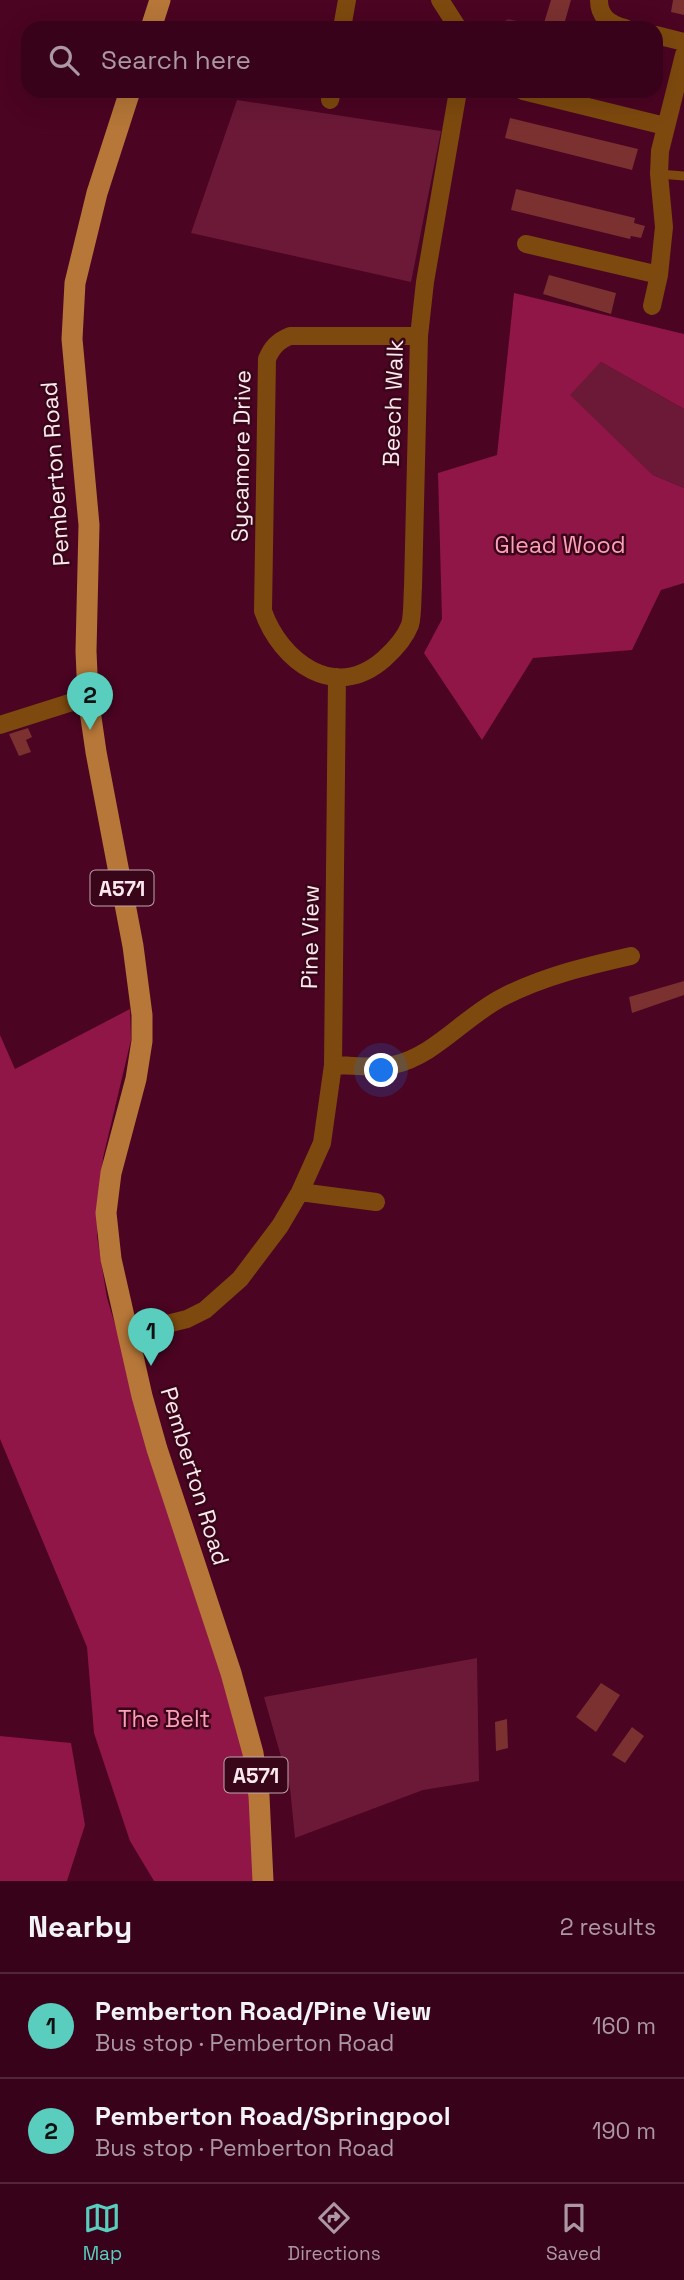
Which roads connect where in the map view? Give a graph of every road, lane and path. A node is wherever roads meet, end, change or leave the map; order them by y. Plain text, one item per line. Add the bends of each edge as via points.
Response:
1 (160, 0) edge
2 (346, 0) edge
3 (440, 0) edge
4 (599, 0) edge
5 (153, 21) edge
6 (343, 21) edge
7 (454, 21) edge
8 (600, 21) edge
9 (663, 37) edge
10 (684, 42) edge
11 (684, 55) edge
12 (128, 98) edge
13 (456, 98) edge
14 (551, 98) edge
15 (665, 127) junction
16 (659, 174) junction
17 (684, 176) edge
18 (526, 243) dead end
19 (659, 275) junction
20 (652, 306) dead end
21 (419, 336) junction
22 (337, 677) junction
23 (88, 696) junction
24 (0, 725) edge
25 (631, 956) dead end
26 (333, 1065) junction
27 (300, 1192) junction
28 (376, 1201) dead end
29 (127, 1334) junction
30 (263, 1881) edge

1 - 5 main road
2 - 6 street
3 - 7 street
4 - 8 street
9 - 10 street
11 - 15 street
12 - 23 main road, Pemberton Road / A571 via 97,193 75,283 72,338 89,525
13 - 21 street, Beech Walk
14 - 15 street
15 - 16 street
16 - 17 lane
16 - 19 street via 664,227
18 - 19 street
19 - 20 street
21 - 22 street, Beech Walk via 410,625 380,662 351,676
21 - 22 street, Sycamore Drive via 290,336 272,348 267,359 263,611 286,653 310,670
22 - 26 street, Pine View
23 - 24 street
23 - 29 main road, Pemberton Road / A571 via 142,1015 136,1079 111,1173 106,1213
25 - 26 street via 557,973 525,986 499,998 419,1055 392,1066
26 - 27 street, Pine View via 322,1143
27 - 28 street
27 - 29 street, Pine View via 261,1253 220,1298 187,1319
29 - 30 main road, Pemberton Road / A571 via 157,1449 243,1711 257,1785

